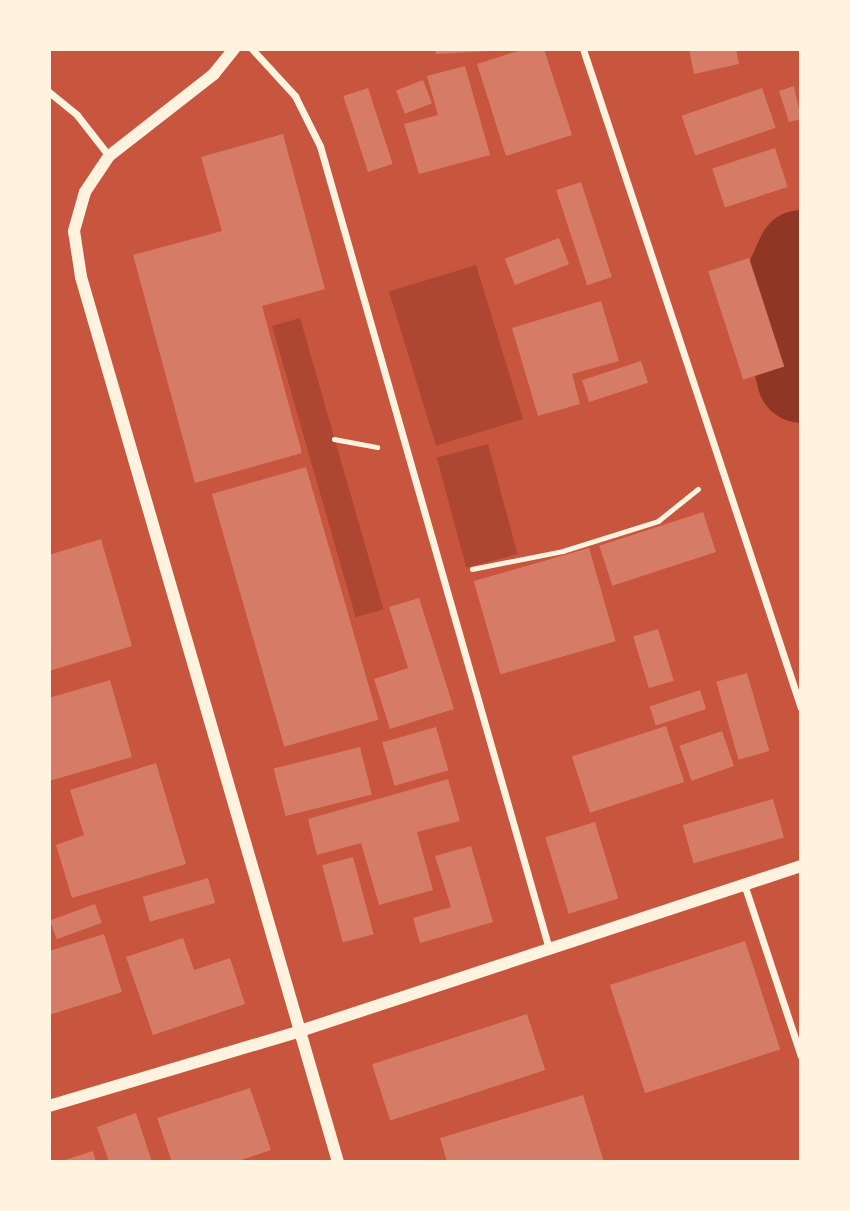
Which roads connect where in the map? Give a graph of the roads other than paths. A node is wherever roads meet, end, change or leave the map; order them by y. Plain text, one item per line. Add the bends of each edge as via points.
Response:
1 (234, 49) edge
2 (253, 49) edge
3 (583, 49) edge
4 (49, 92) edge
5 (109, 156) junction
6 (801, 708) edge
7 (801, 866) edge
8 (744, 883) junction
9 (549, 950) junction
10 (300, 1031) junction
11 (801, 1056) edge
12 (49, 1106) edge
13 (338, 1162) edge

1 - 5 street via 214,74
2 - 9 street via 295,96 320,146
3 - 6 street
4 - 5 street via 77,115
5 - 10 street via 85,192 74,231 81,277
7 - 8 street
8 - 9 street
8 - 11 street
9 - 10 street
10 - 12 street
10 - 13 street

